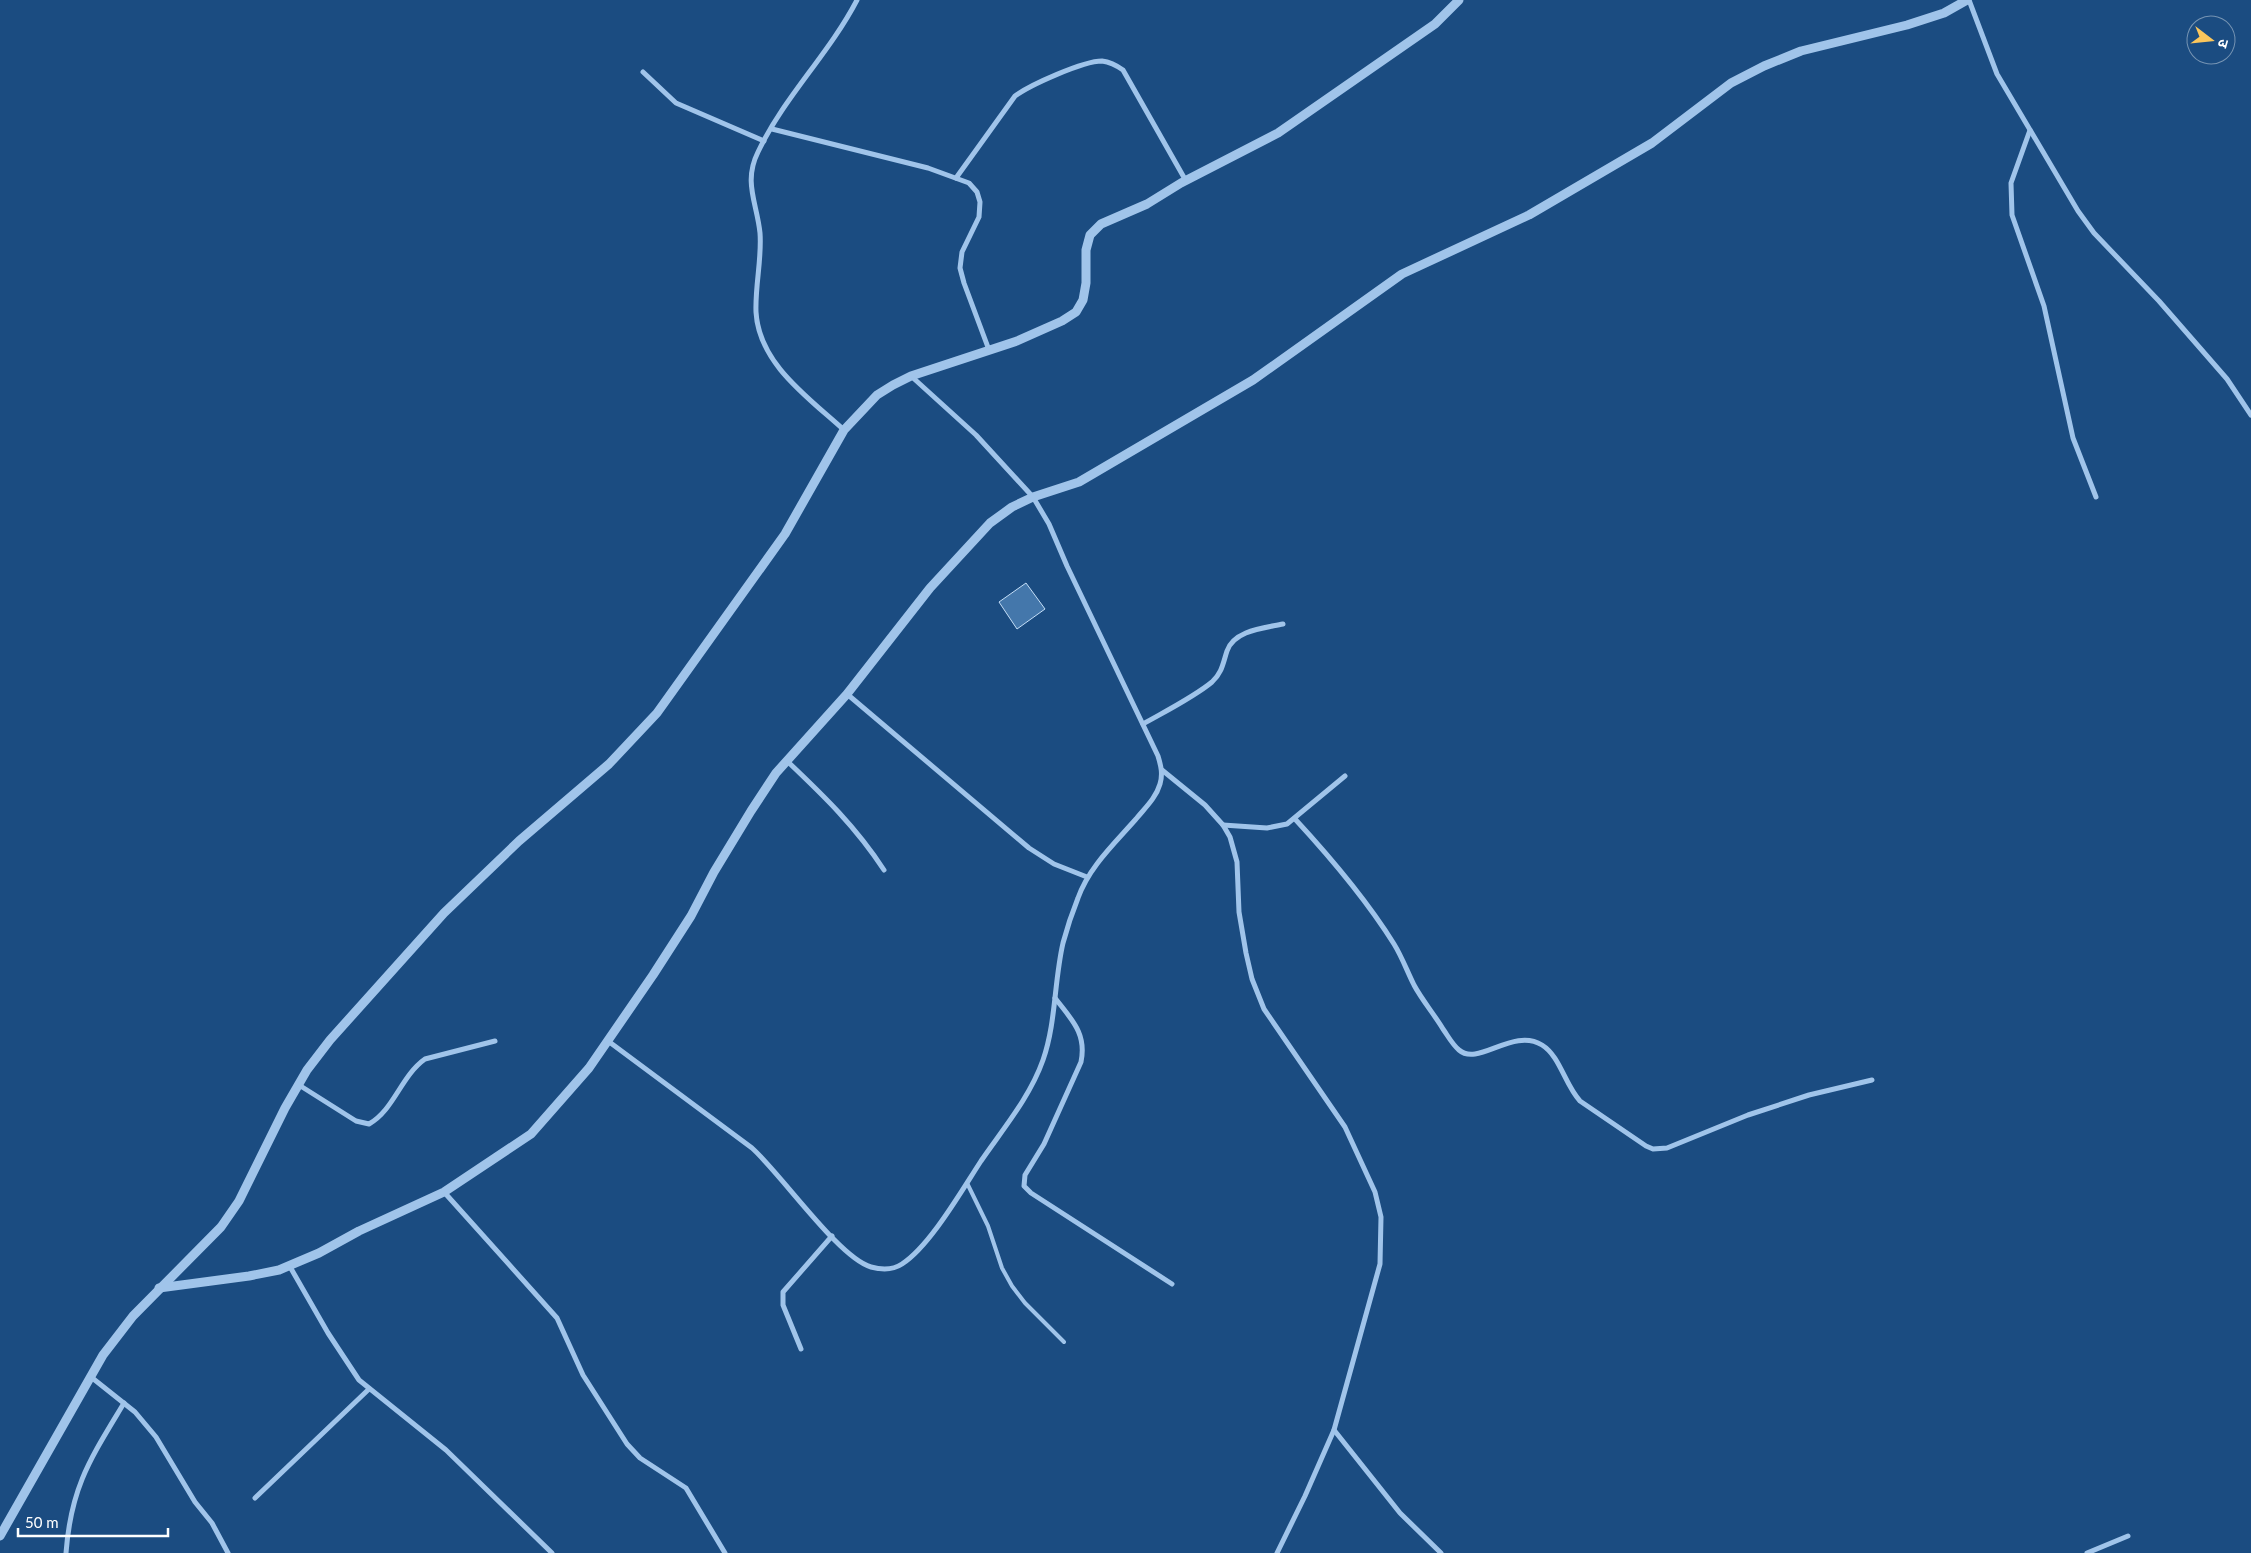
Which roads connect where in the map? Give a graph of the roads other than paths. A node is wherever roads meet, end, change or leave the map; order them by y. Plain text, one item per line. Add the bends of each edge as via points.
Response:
1 (857, 0) edge
2 (1459, 0) edge
3 (1968, 0) edge
4 (643, 72) dead end
5 (772, 129) junction
6 (2030, 130) junction
7 (764, 141) junction
8 (956, 178) junction
9 (1186, 181) junction
10 (989, 350) junction
11 (911, 376) junction
12 (2251, 415) edge
13 (844, 430) junction
14 (1033, 497) junction
15 (2096, 497) dead end
16 (1283, 624) dead end
17 (847, 694) junction
18 (1143, 724) junction
19 (787, 762) junction
20 (1162, 770) junction
21 (1345, 776) dead end
22 (1295, 819) junction
23 (1223, 825) junction
24 (884, 870) dead end
25 (1087, 877) junction
26 (1055, 998) junction
27 (495, 1041) dead end
28 (608, 1041) junction
29 (1872, 1080) dead end
30 (299, 1085) junction
31 (967, 1183) junction
32 (444, 1192) junction
33 (832, 1236) junction
34 (289, 1265) junction
35 (1172, 1284) dead end
36 (159, 1288) junction
37 (1064, 1342) dead end
38 (801, 1350) dead end
39 (91, 1377) junction
40 (369, 1389) junction
41 (124, 1403) junction
42 (1334, 1430) junction
43 (255, 1498) dead end
44 (0, 1536) edge
45 (2128, 1536) dead end
46 (66, 1553) edge
47 (228, 1553) edge
48 (552, 1553) edge
49 (725, 1553) edge
50 (1277, 1553) edge
51 (1441, 1553) edge
52 (2087, 1553) edge

1 - 5 street via 790,97
2 - 9 street via 1435,24 1278,133
3 - 6 street via 1997,74
3 - 14 street via 1944,13 1907,25 1801,51 1730,83 1652,143 1529,215 1402,274 1253,380 1080,482
4 - 7 street via 676,103
5 - 7 street
5 - 8 street
6 - 12 street via 2094,233 2227,378
6 - 15 street via 2011,183 2012,215 2044,306 2073,438
7 - 13 street via 752,167 750,183 760,230 756,312 759,330 767,348 790,380
8 - 9 street via 1015,96 1028,87 1101,61 1113,63 1123,70
8 - 10 street via 969,184 977,192 980,202 979,217 962,252 960,268
9 - 10 street via 1147,204 1101,224 1090,235 1086,250 1085,292 1076,312 1040,332
10 - 11 street
11 - 13 street via 877,395
11 - 14 street via 976,435
13 - 30 street via 785,534 657,713 609,764 519,840 444,913 330,1040
14 - 17 street via 990,523 930,588
14 - 18 street via 1049,524
16 - 18 street via 1255,630 1234,640 1227,650 1221,672 1211,683
17 - 19 street
17 - 25 street via 1029,848 1054,864
18 - 20 street
19 - 24 street via 838,810 868,845
19 - 28 street via 751,811 691,916
20 - 23 street via 1205,805
20 - 25 street via 1152,801
21 - 22 street
22 - 23 street via 1267,828
22 - 29 street via 1381,925 1424,1001 1461,1052 1478,1054 1523,1040 1543,1045 1580,1100 1646,1146 1667,1148 1748,1115 1809,1095
23 - 42 street via 1237,862 1239,912 1246,952 1264,1009 1345,1127 1375,1192 1381,1217 1380,1264
25 - 26 street via 1063,944
26 - 31 street via 1047,1047 1033,1083
26 - 35 street via 1075,1024 1084,1049 1044,1144 1025,1175 1024,1186
27 - 30 street via 425,1059 416,1066 380,1116 369,1124 356,1121
28 - 32 street via 589,1068 531,1134
28 - 33 street via 752,1148
30 - 36 street via 239,1201 222,1227
31 - 33 street via 940,1223 902,1264 889,1269 869,1267
31 - 37 lane via 1012,1286 1025,1304
32 - 34 street
32 - 49 street via 557,1318 583,1375 627,1444 640,1458 686,1488
33 - 38 street via 783,1292 783,1306
34 - 36 street via 249,1276
34 - 40 street via 343,1358
36 - 39 street via 103,1355
39 - 41 street
39 - 44 street
40 - 43 street
40 - 48 street via 446,1450
41 - 46 street via 87,1464 76,1491 68,1524
41 - 47 street via 156,1437
42 - 50 street
42 - 51 street via 1400,1513
45 - 52 street

